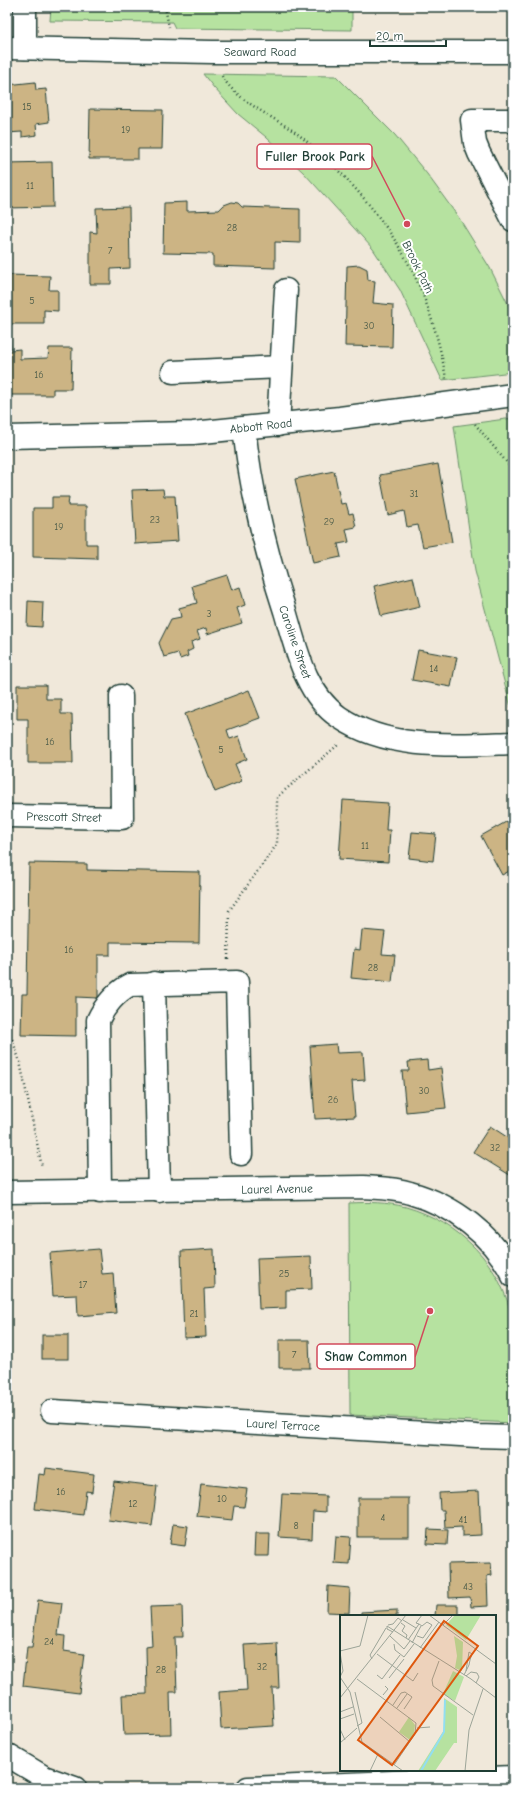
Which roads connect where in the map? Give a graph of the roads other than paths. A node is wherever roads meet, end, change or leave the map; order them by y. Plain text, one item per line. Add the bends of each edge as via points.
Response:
1 (25, 7) edge
2 (16, 48) edge
3 (513, 52) edge
4 (513, 122) edge
5 (513, 220) edge
6 (286, 290) dead end
7 (282, 367) junction
8 (173, 372) dead end
9 (513, 395) edge
10 (278, 425) junction
11 (244, 428) junction
12 (7, 437) edge
13 (121, 696) dead end
14 (513, 743) edge
15 (7, 816) edge
16 (154, 983) junction
17 (241, 1154) dead end
18 (159, 1191) junction
19 (8, 1192) edge
20 (100, 1192) junction
21 (507, 1249) edge
22 (513, 1276) edge
23 (52, 1411) dead end
24 (513, 1437) edge
25 (7, 1755) edge
26 (513, 1777) edge
27 (307, 1787) edge
28 (75, 1788) edge
29 (248, 1788) edge

1 - 2 street
2 - 3 street, Seaward Road via 212,52
4 - 5 street via 472,120 479,153
6 - 7 street
7 - 8 street
7 - 10 street
9 - 10 street, Abbott Road
10 - 11 street, Abbott Road
11 - 12 street, Abbott Road via 171,434
11 - 14 street, Caroline Street via 250,480 264,544 303,668 324,704 339,717 379,735 422,743
13 - 15 street, Prescott Street via 122,818
16 - 17 street via 237,982
16 - 18 street
16 - 20 street via 124,988 98,1020
18 - 20 street, Laurel Avenue
18 - 21 street, Laurel Avenue via 364,1187 396,1190 425,1198 453,1212
19 - 20 street, Laurel Avenue
21 - 22 street, Laurel Avenue
23 - 24 street, Laurel Terrace
25 - 28 street via 44,1777
26 - 27 street
27 - 29 street

